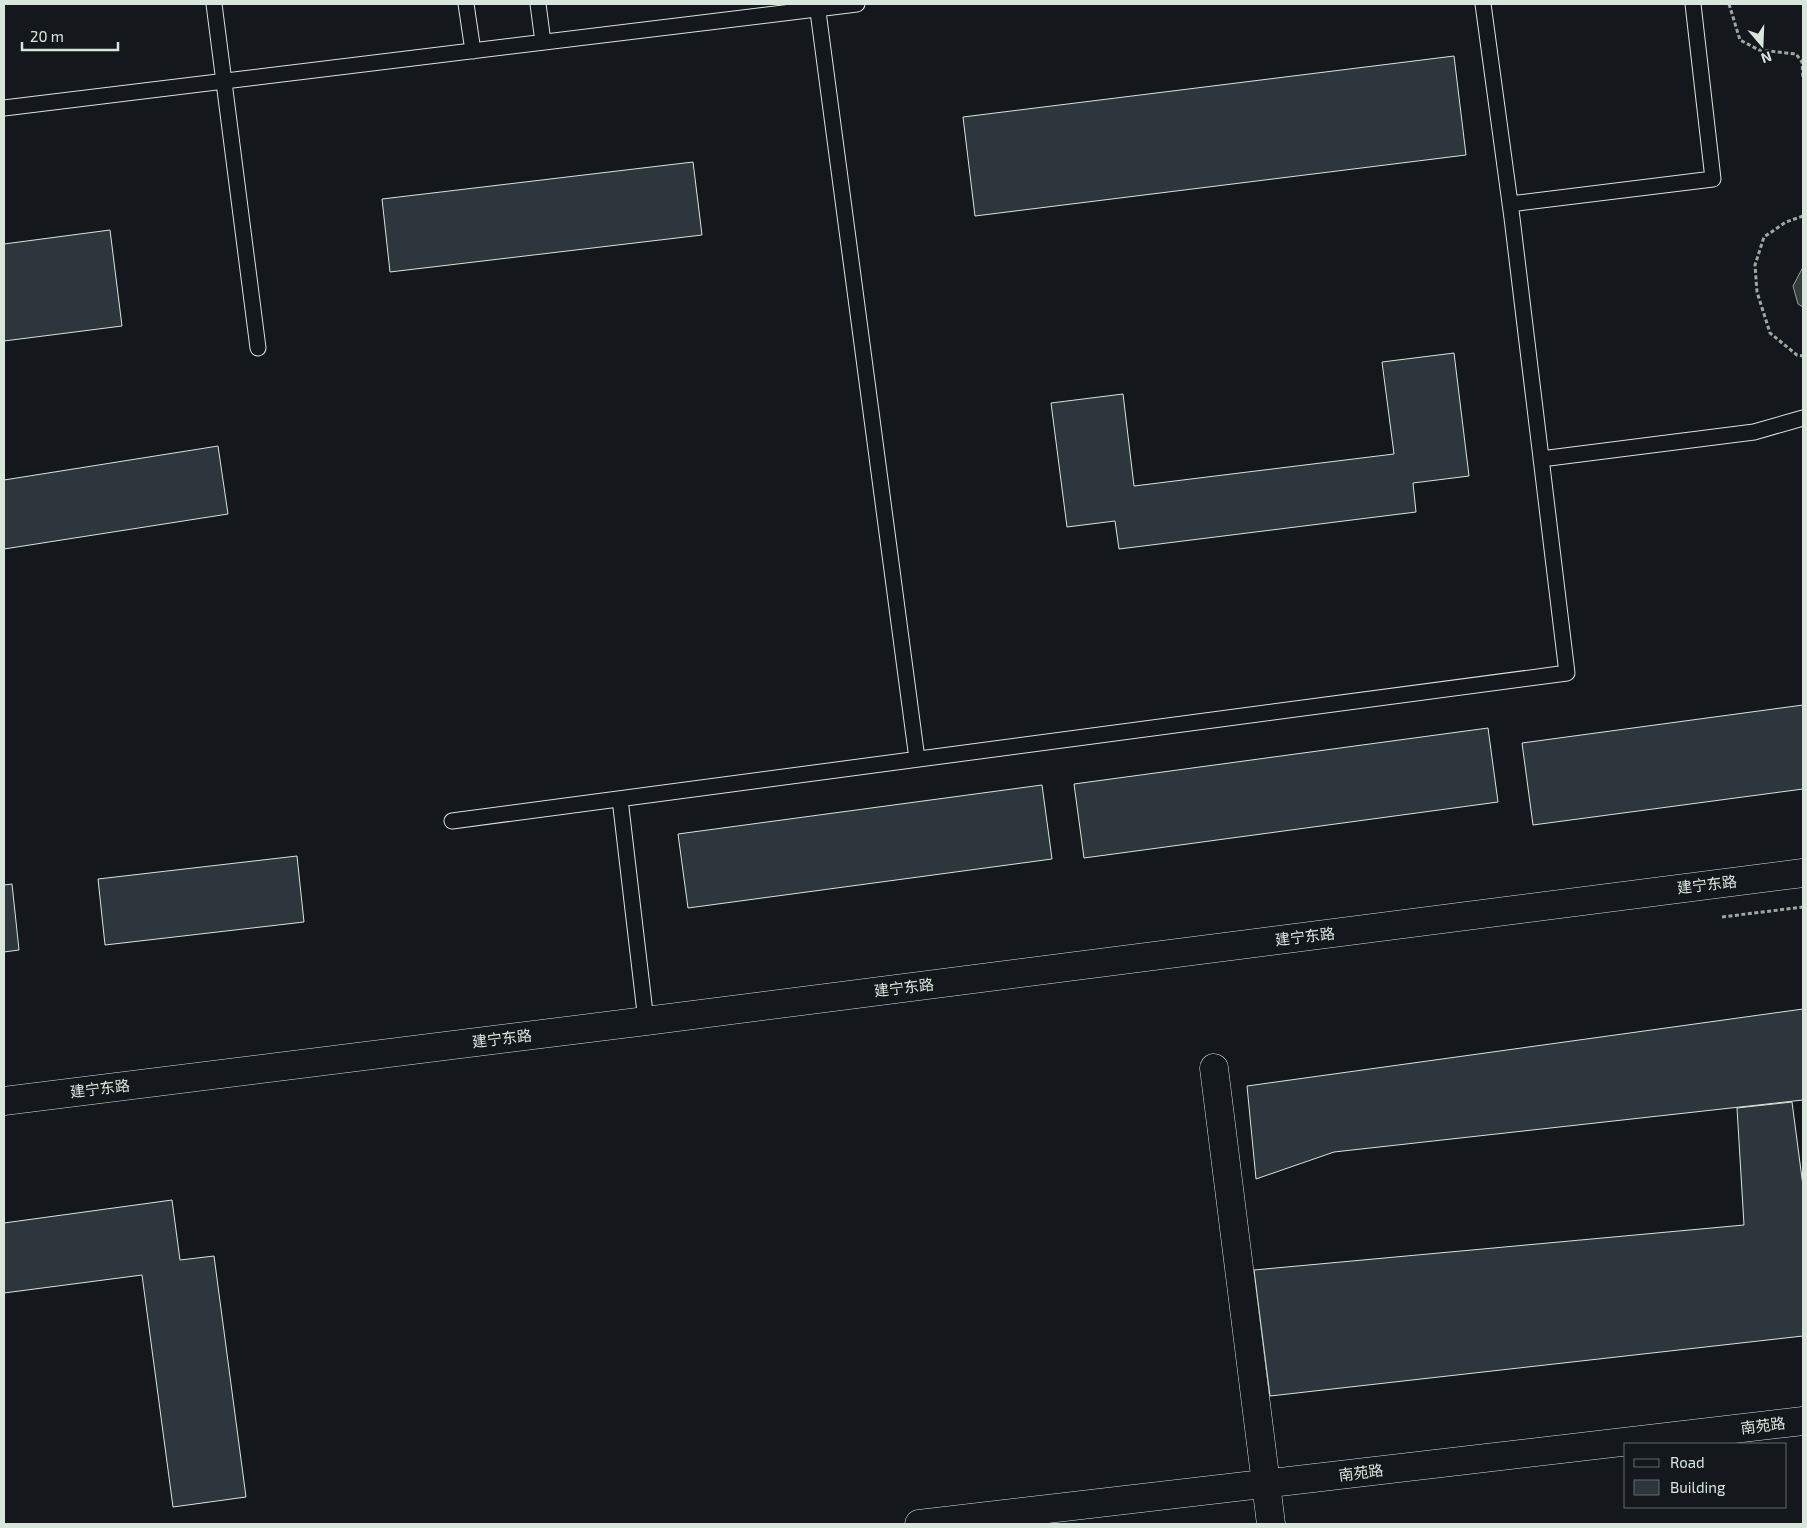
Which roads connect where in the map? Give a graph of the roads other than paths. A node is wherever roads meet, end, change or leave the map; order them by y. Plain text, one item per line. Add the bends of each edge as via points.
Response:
1 (214, 4) edge
2 (466, 4) edge
3 (538, 4) edge
4 (857, 4) edge
5 (1483, 4) edge
6 (1693, 4) edge
7 (818, 6) edge
8 (543, 42) junction
9 (473, 51) junction
10 (224, 81) junction
11 (4, 108) edge
12 (1510, 204) junction
13 (258, 348) dead end
14 (1803, 418) edge
15 (1541, 460) junction
16 (917, 759) junction
17 (620, 799) junction
18 (452, 821) dead end
19 (1803, 873) edge
20 (646, 1021) junction
21 (1214, 1068) dead end
22 (4, 1101) edge
23 (1803, 1421) edge
24 (1266, 1484) junction
25 (919, 1524) edge
26 (1271, 1524) edge

1 - 10 lane
2 - 9 lane
3 - 8 lane
4 - 7 lane
5 - 12 lane
6 - 12 lane via 1713,179
7 - 8 lane
7 - 16 lane
8 - 9 lane
9 - 10 lane
10 - 11 lane
10 - 13 lane
12 - 15 lane
14 - 15 lane via 1754,432
15 - 16 lane via 1567,673
16 - 17 lane
17 - 18 lane
17 - 20 lane
19 - 20 main road, 建宁东路
20 - 22 main road, 建宁东路
21 - 24 main road
23 - 24 main road, 南苑路
24 - 25 main road, 南苑路
24 - 26 main road

